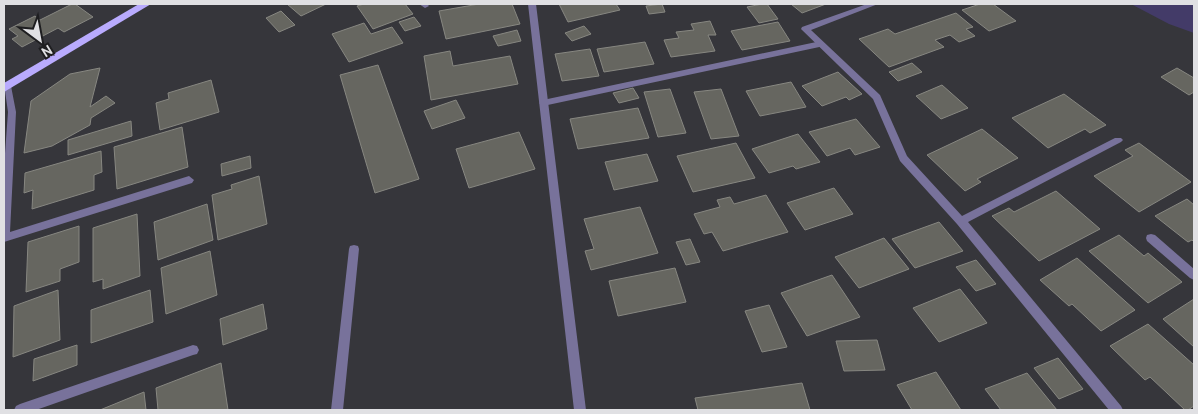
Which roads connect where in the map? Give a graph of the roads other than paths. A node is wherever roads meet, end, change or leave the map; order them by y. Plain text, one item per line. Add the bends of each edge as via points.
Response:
1 (146, 4) edge
2 (532, 4) edge
3 (874, 4) edge
4 (821, 44) junction
5 (6, 87) edge
6 (544, 103) junction
7 (1118, 140) dead end
8 (189, 180) dead end
9 (961, 221) junction
10 (4, 238) edge
11 (1151, 238) dead end
12 (354, 249) dead end
13 (1194, 274) edge
14 (193, 350) dead end
15 (20, 410) edge
16 (337, 410) edge
17 (580, 410) edge
18 (1117, 410) edge

1 - 5 main road
2 - 6 street
3 - 4 street via 805,29
4 - 6 street
4 - 9 street via 877,97 903,158
5 - 10 street via 12,112
6 - 17 street
7 - 9 street
8 - 10 street
9 - 18 street
11 - 13 street
12 - 16 street
14 - 15 street

